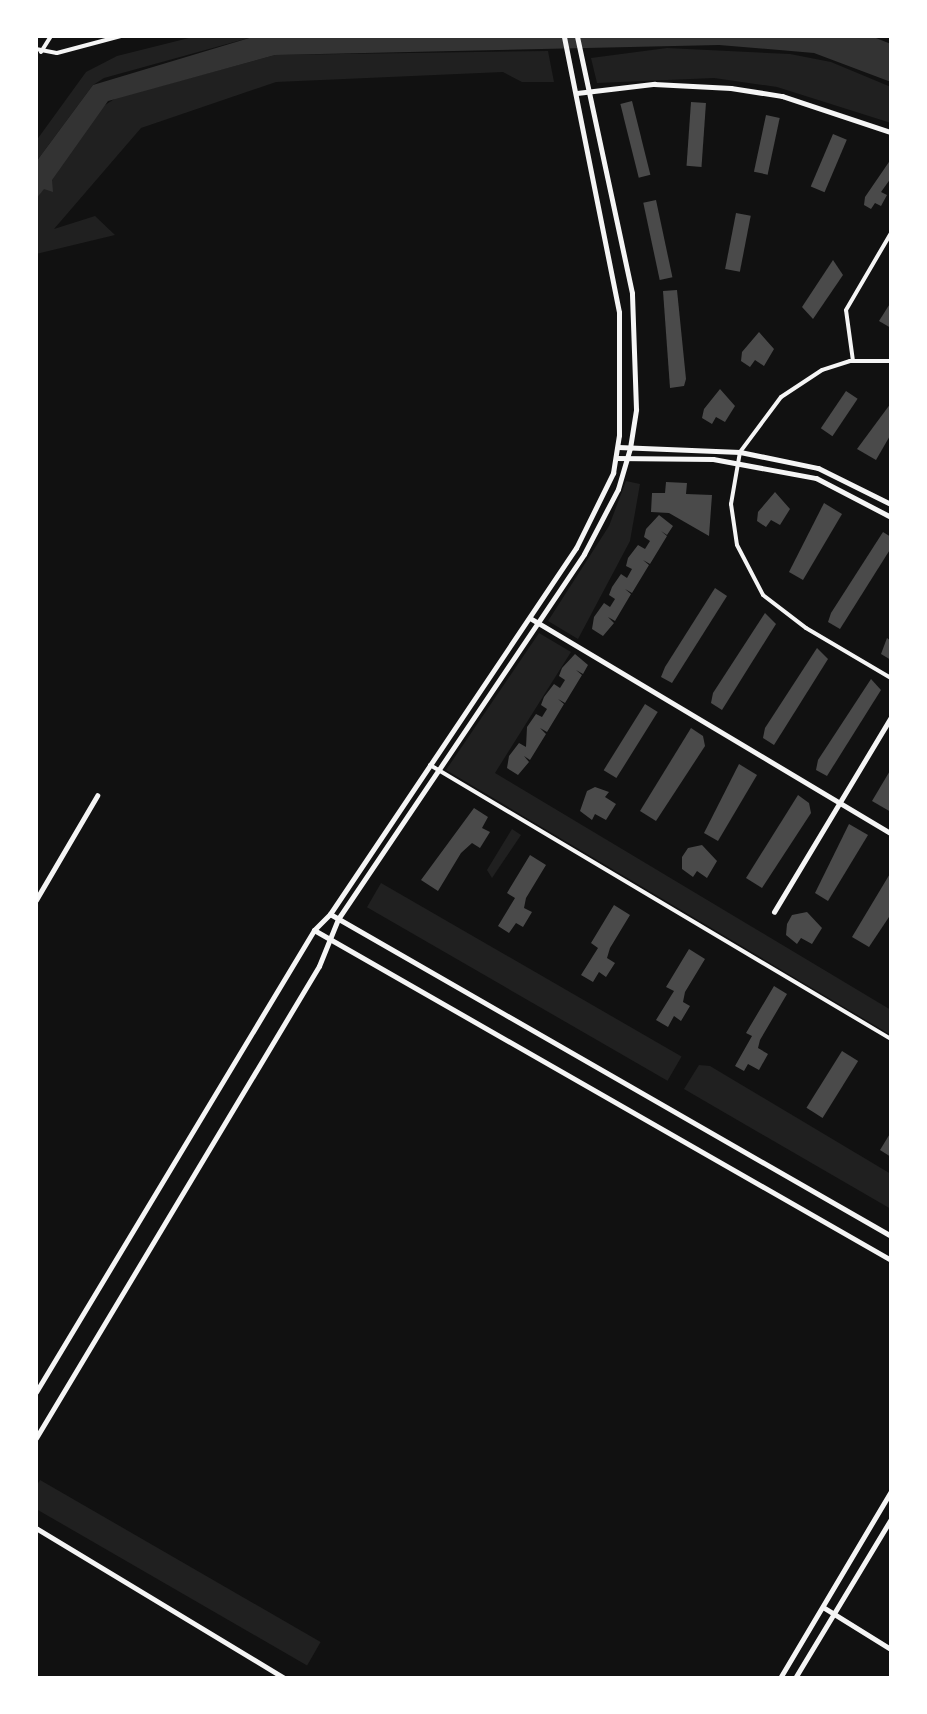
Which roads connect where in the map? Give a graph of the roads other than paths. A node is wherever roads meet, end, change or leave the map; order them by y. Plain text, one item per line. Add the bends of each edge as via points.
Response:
1 (51, 36) edge
2 (121, 36) edge
3 (564, 36) edge
4 (577, 36) edge
5 (38, 51) edge
6 (589, 89) junction
7 (577, 93) junction
8 (891, 132) edge
9 (891, 233) edge
10 (853, 361) junction
11 (891, 361) edge
12 (618, 447) junction
13 (630, 448) junction
14 (740, 452) junction
15 (616, 458) junction
16 (627, 458) junction
17 (738, 462) junction
18 (891, 504) edge
19 (891, 517) edge
20 (530, 618) junction
21 (539, 624) junction
22 (891, 678) edge
23 (891, 717) edge
24 (429, 764) junction
25 (437, 770) junction
26 (97, 796) dead end
27 (839, 802) junction
28 (891, 833) edge
29 (36, 900) edge
30 (774, 912) dead end
31 (330, 914) junction
32 (338, 919) junction
33 (314, 930) junction
34 (328, 937) junction
35 (891, 1040) edge
36 (891, 1236) edge
37 (891, 1260) edge
38 (36, 1392) edge
39 (36, 1438) edge
40 (891, 1491) edge
41 (891, 1519) edge
42 (36, 1528) edge
43 (823, 1607) junction
44 (834, 1614) junction
45 (891, 1649) edge
46 (285, 1678) edge
47 (780, 1678) edge
48 (795, 1678) edge

1 - 5 street
2 - 5 street via 57,53
3 - 7 main road
4 - 6 main road
6 - 7 street
6 - 8 street via 654,84 739,89 782,96
6 - 13 main road via 635,315 636,409
7 - 12 main road via 618,302
9 - 10 street via 846,310
10 - 11 street
10 - 14 street via 822,370 781,397
12 - 13 main road
12 - 15 main road
13 - 14 main road
13 - 16 main road
14 - 17 street
14 - 18 main road via 818,468
15 - 16 main road
15 - 20 main road via 595,515
16 - 17 main road
16 - 21 main road via 608,511
17 - 19 main road via 816,478
17 - 22 street via 732,525 763,595 806,628
20 - 21 street
20 - 24 main road
21 - 25 main road
21 - 27 street
23 - 27 street
24 - 25 street
24 - 31 main road
25 - 32 main road
25 - 35 street
26 - 29 street
27 - 28 street
27 - 30 street
31 - 32 main road
31 - 33 main road
32 - 34 main road
32 - 36 main road
33 - 34 main road
33 - 38 main road
34 - 37 main road
34 - 39 main road via 319,966
40 - 43 main road
41 - 44 main road
42 - 46 street
43 - 44 street
43 - 47 main road
44 - 45 street
44 - 48 main road

